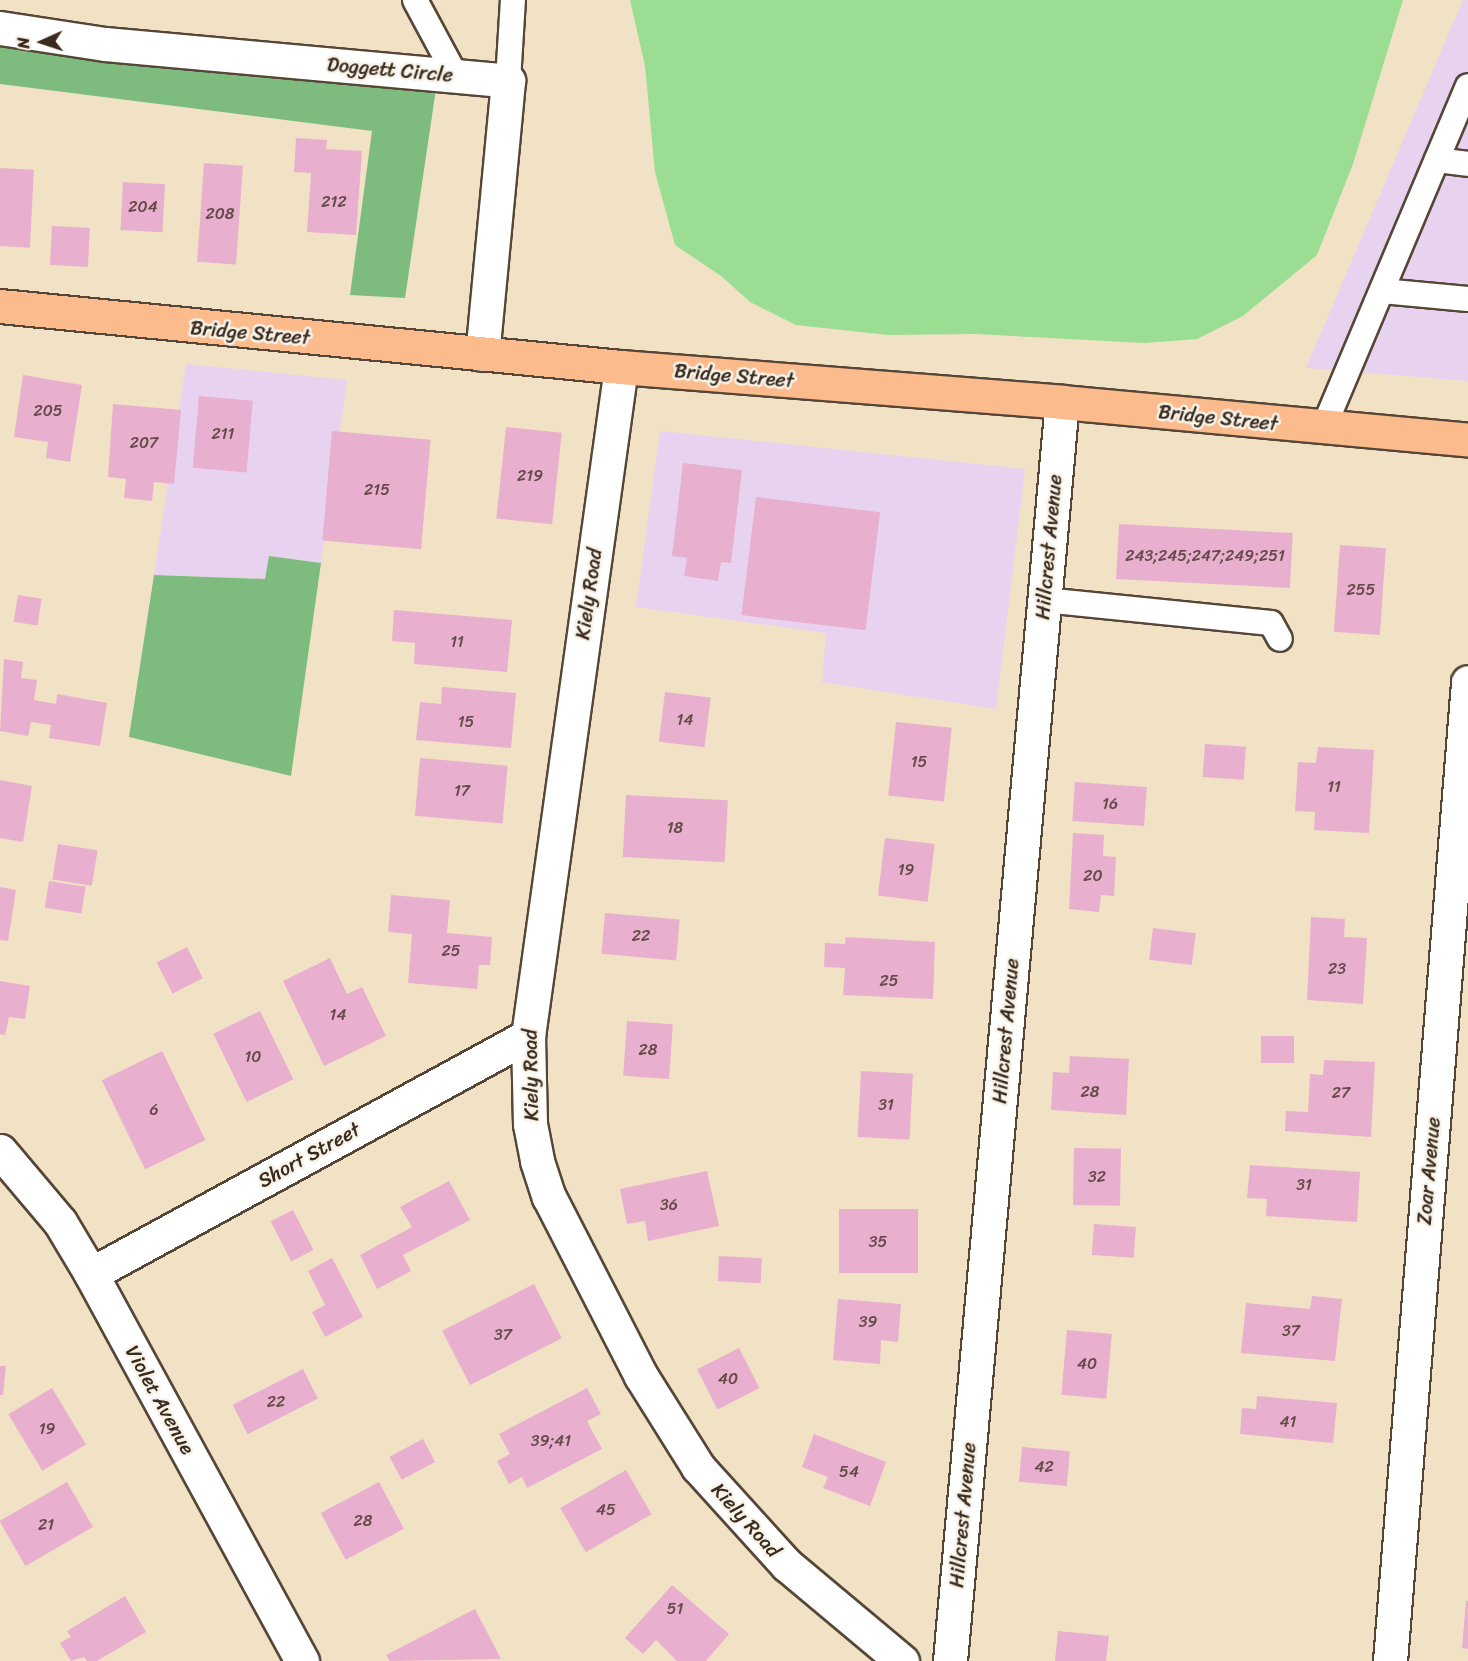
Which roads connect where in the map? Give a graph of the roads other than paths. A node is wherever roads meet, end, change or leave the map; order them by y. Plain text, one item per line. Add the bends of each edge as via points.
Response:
1 (415, 0) edge
2 (513, 0) edge
3 (0, 28) edge
4 (456, 76) junction
5 (508, 81) junction
6 (1468, 86) edge
7 (1437, 160) junction
8 (1468, 164) edge
9 (1382, 291) junction
10 (1468, 299) edge
11 (0, 306) edge
12 (482, 354) junction
13 (621, 367) junction
14 (1062, 402) junction
15 (1323, 429) junction
16 (1468, 440) edge
17 (1044, 600) junction
18 (1280, 639) dead end
19 (1468, 682) edge
20 (1466, 723) edge
21 (528, 1036) junction
22 (0, 1151) edge
23 (91, 1274) junction
24 (302, 1661) edge
25 (902, 1661) edge
26 (950, 1661) edge
27 (1390, 1661) edge

1 - 4 lane
2 - 5 lane
3 - 4 street, Doggett Circle via 105,44
4 - 5 street, Doggett Circle
5 - 12 street
6 - 7 lane
7 - 8 lane
7 - 9 lane
9 - 10 lane
9 - 15 lane
11 - 12 main road, Bridge Street
12 - 13 main road, Bridge Street
13 - 14 main road, Bridge Street
13 - 21 street, Kiely Road
14 - 15 main road, Bridge Street
14 - 17 street, Hillcrest Avenue
15 - 16 main road, Bridge Street
17 - 18 lane via 1271,623
17 - 26 street, Hillcrest Avenue
19 - 20 street, Zoar Avenue
20 - 27 street, Zoar Avenue
21 - 23 street, Short Street
21 - 25 street, Kiely Road via 530,1124 549,1197 641,1376 698,1467 780,1557
22 - 23 street, Violet Avenue via 60,1222
23 - 24 street, Violet Avenue

